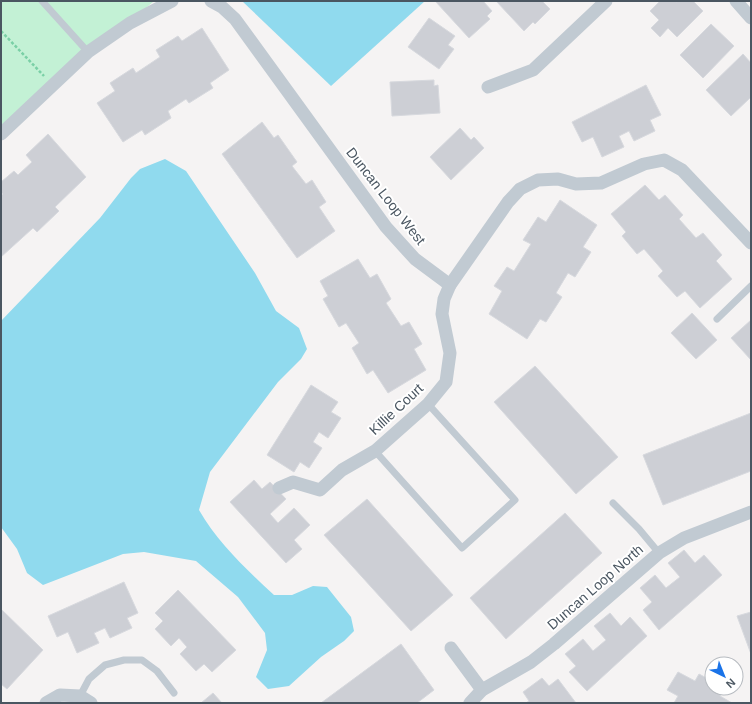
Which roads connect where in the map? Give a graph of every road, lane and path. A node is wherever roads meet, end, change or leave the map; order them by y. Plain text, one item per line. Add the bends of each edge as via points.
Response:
1 (42, 1) edge
2 (172, 1) edge
3 (211, 1) edge
4 (606, 1) edge
5 (736, 1) edge
6 (751, 18) edge
7 (1, 30) edge
8 (88, 52) junction
9 (52, 85) junction
10 (488, 87) dead end
11 (1, 134) edge
12 (751, 243) edge
13 (450, 285) junction
14 (751, 286) edge
15 (717, 319) dead end
16 (428, 404) junction
17 (375, 451) junction
18 (279, 488) dead end
19 (613, 503) dead end
20 (751, 512) edge
21 (659, 553) junction
22 (451, 648) dead end
23 (482, 690) junction
24 (174, 693) dead end
25 (85, 700) edge
26 (46, 703) edge
27 (470, 703) edge

1 - 8 lane
2 - 8 street via 130,23
3 - 13 street, Duncan Loop West via 222,7 235,20 386,227 415,259
4 - 10 street via 533,70
5 - 6 street
7 - 9 path
8 - 9 street
9 - 11 street
12 - 13 street via 682,170 664,160 644,164 600,183 576,184 558,179 538,180 520,189 508,202
13 - 16 street, Killie Court via 444,299 442,314 450,353 446,382
14 - 15 lane
16 - 17 street, Killie Court
16 - 17 lane via 515,500 462,548
17 - 18 street, Killie Court via 342,470 320,490 294,482
19 - 21 lane
20 - 21 street, Duncan Loop North via 684,538
21 - 23 street, Duncan Loop North via 543,653
22 - 23 street
23 - 27 street, Duncan Loop North
24 - 25 lane via 157,672 142,660 124,660 105,666 89,679
25 - 26 street via 60,695

